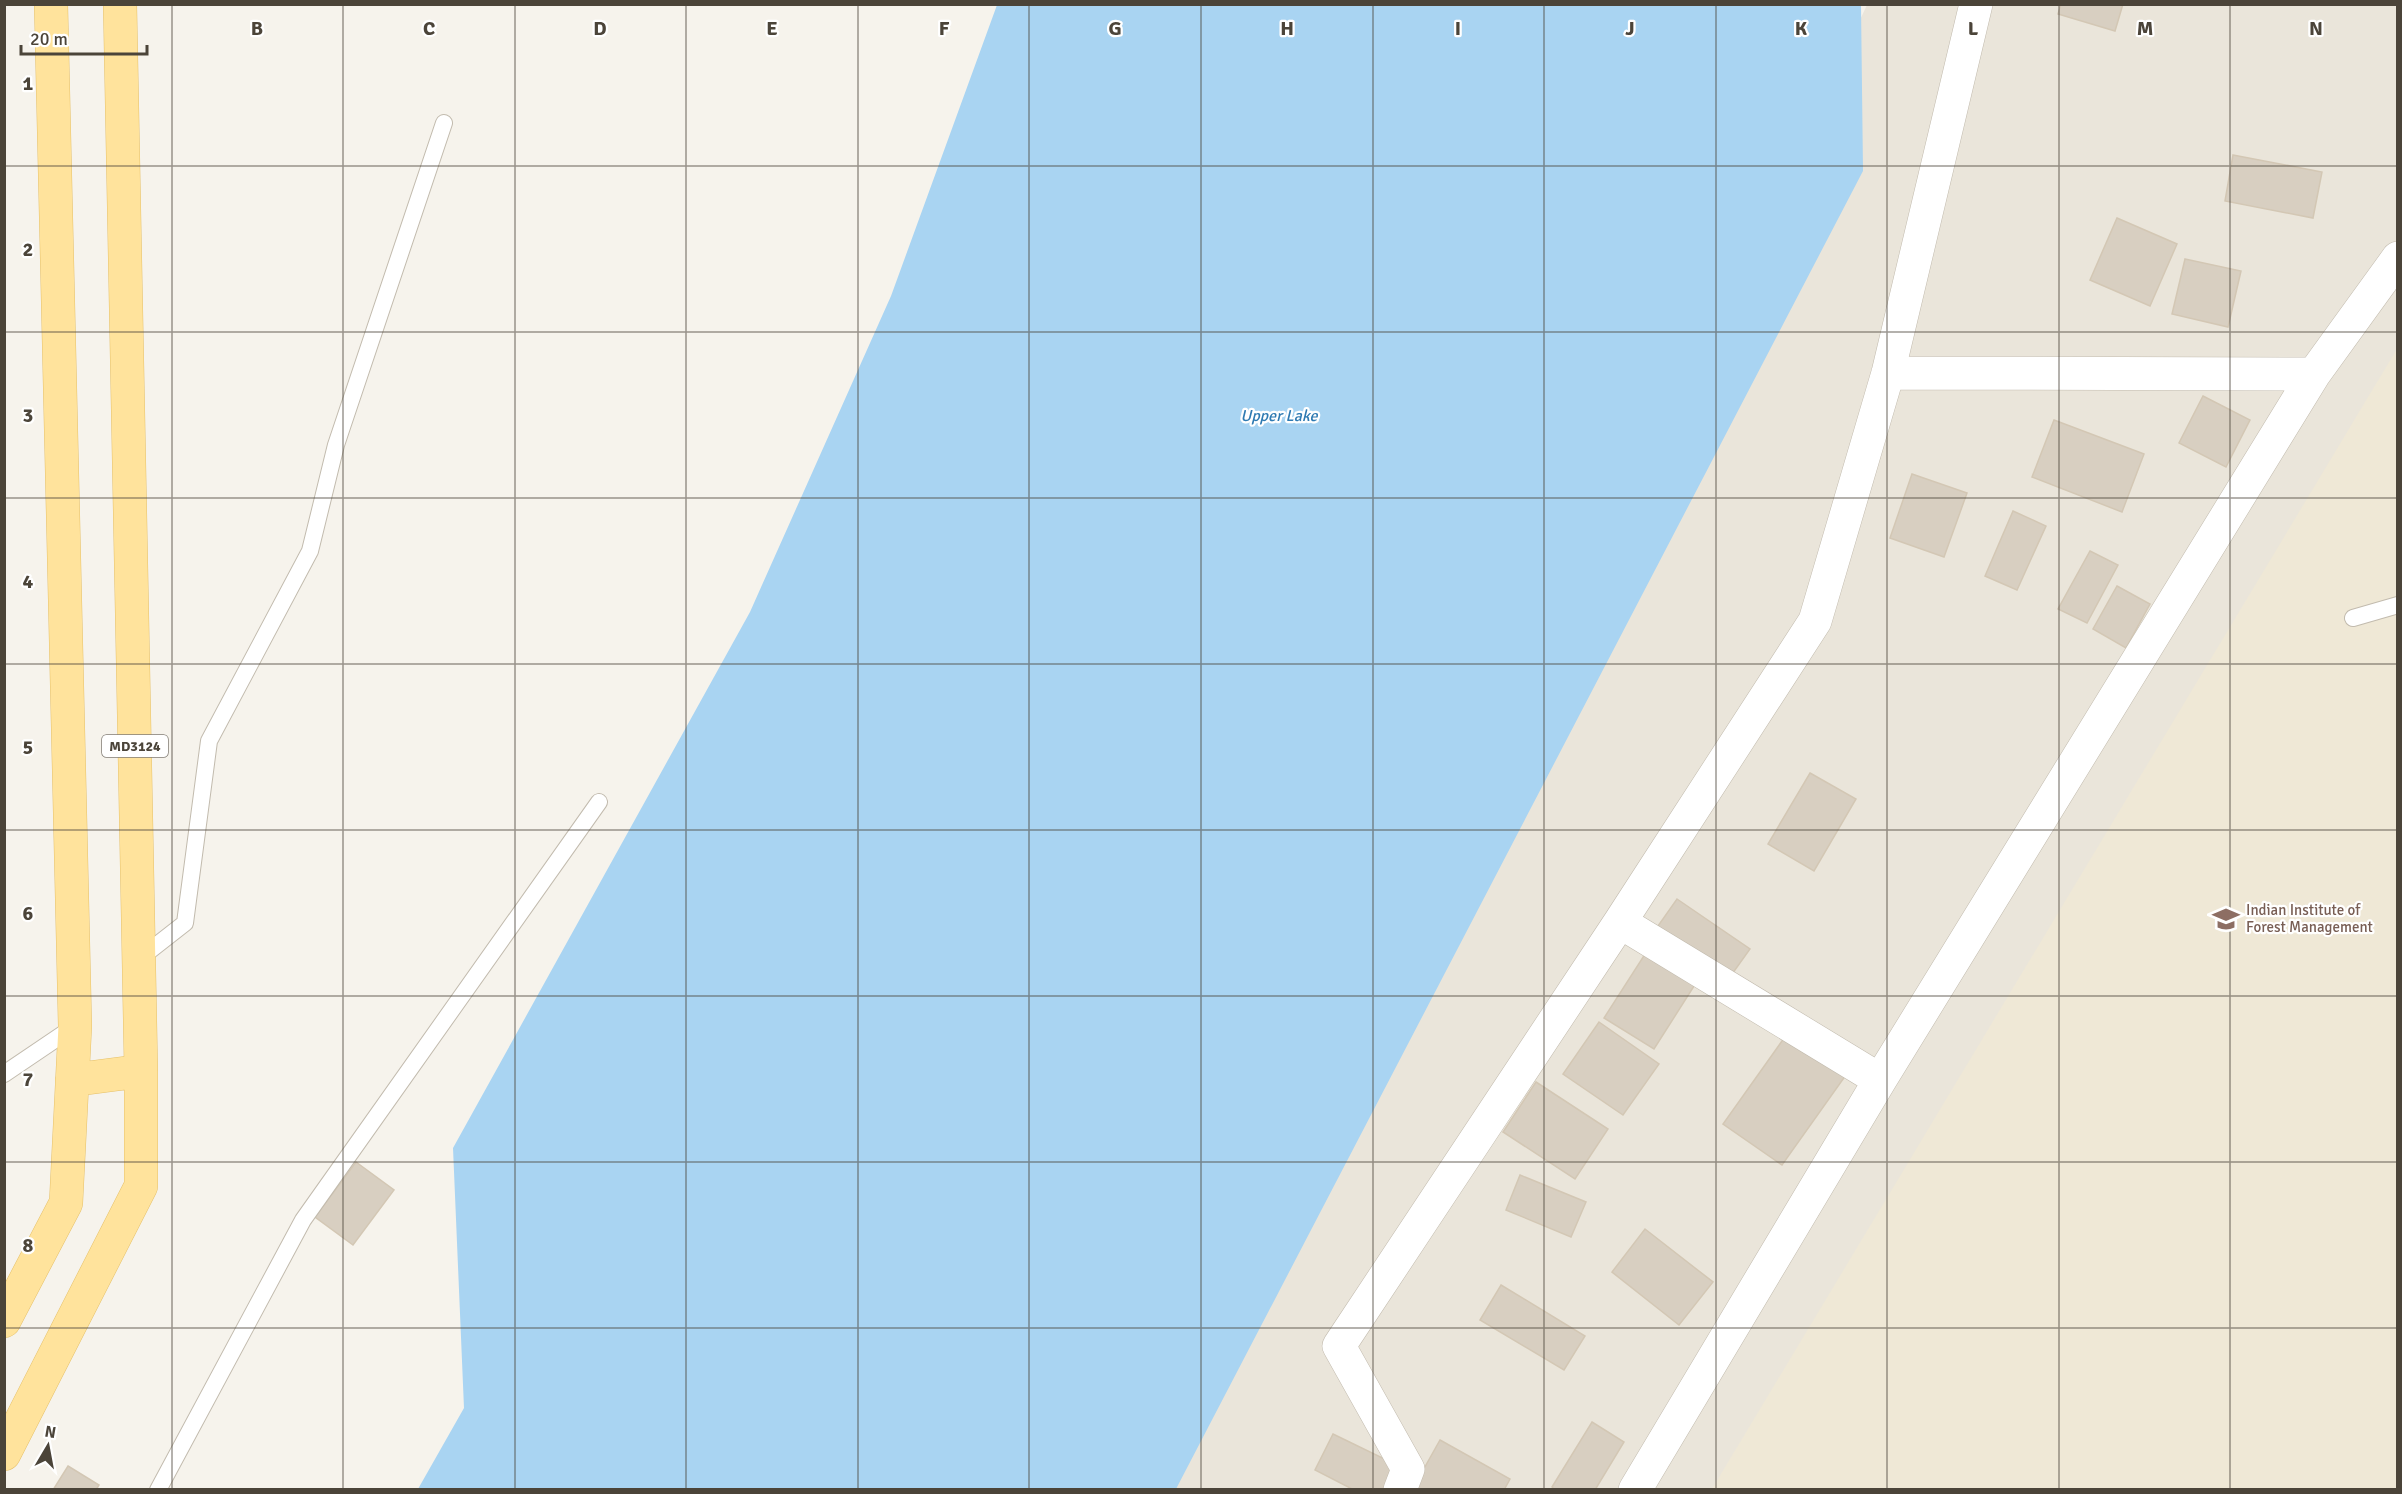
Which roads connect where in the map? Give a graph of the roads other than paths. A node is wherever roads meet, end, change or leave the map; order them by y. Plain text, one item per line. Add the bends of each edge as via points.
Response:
1 (51, 4) edge
2 (120, 4) edge
3 (1976, 4) edge
4 (444, 123) dead end
5 (2397, 258) edge
6 (1887, 373) junction
7 (2314, 374) junction
8 (2397, 605) edge
9 (2353, 618) dead end
10 (599, 802) dead end
11 (1620, 922) junction
12 (139, 959) junction
13 (75, 1026) junction
14 (141, 1071) junction
15 (4, 1074) edge
16 (72, 1080) junction
17 (1880, 1080) junction
18 (4, 1321) edge
19 (4, 1455) edge
20 (158, 1490) edge
21 (1400, 1490) edge
22 (1635, 1490) edge

1 - 13 main road
2 - 12 main road, MD3124
3 - 6 street
4 - 12 lane via 336,445 310,551 209,741 184,923
5 - 7 street
6 - 7 street
6 - 11 street via 1815,621
7 - 17 street
8 - 9 lane
10 - 20 lane via 303,1220
11 - 17 street
11 - 21 street via 1339,1346 1408,1469
12 - 14 main road, MD3124
13 - 15 lane
13 - 16 main road
14 - 16 main road
14 - 19 main road, MD3124 via 141,1186
16 - 18 main road via 66,1203
17 - 22 street

